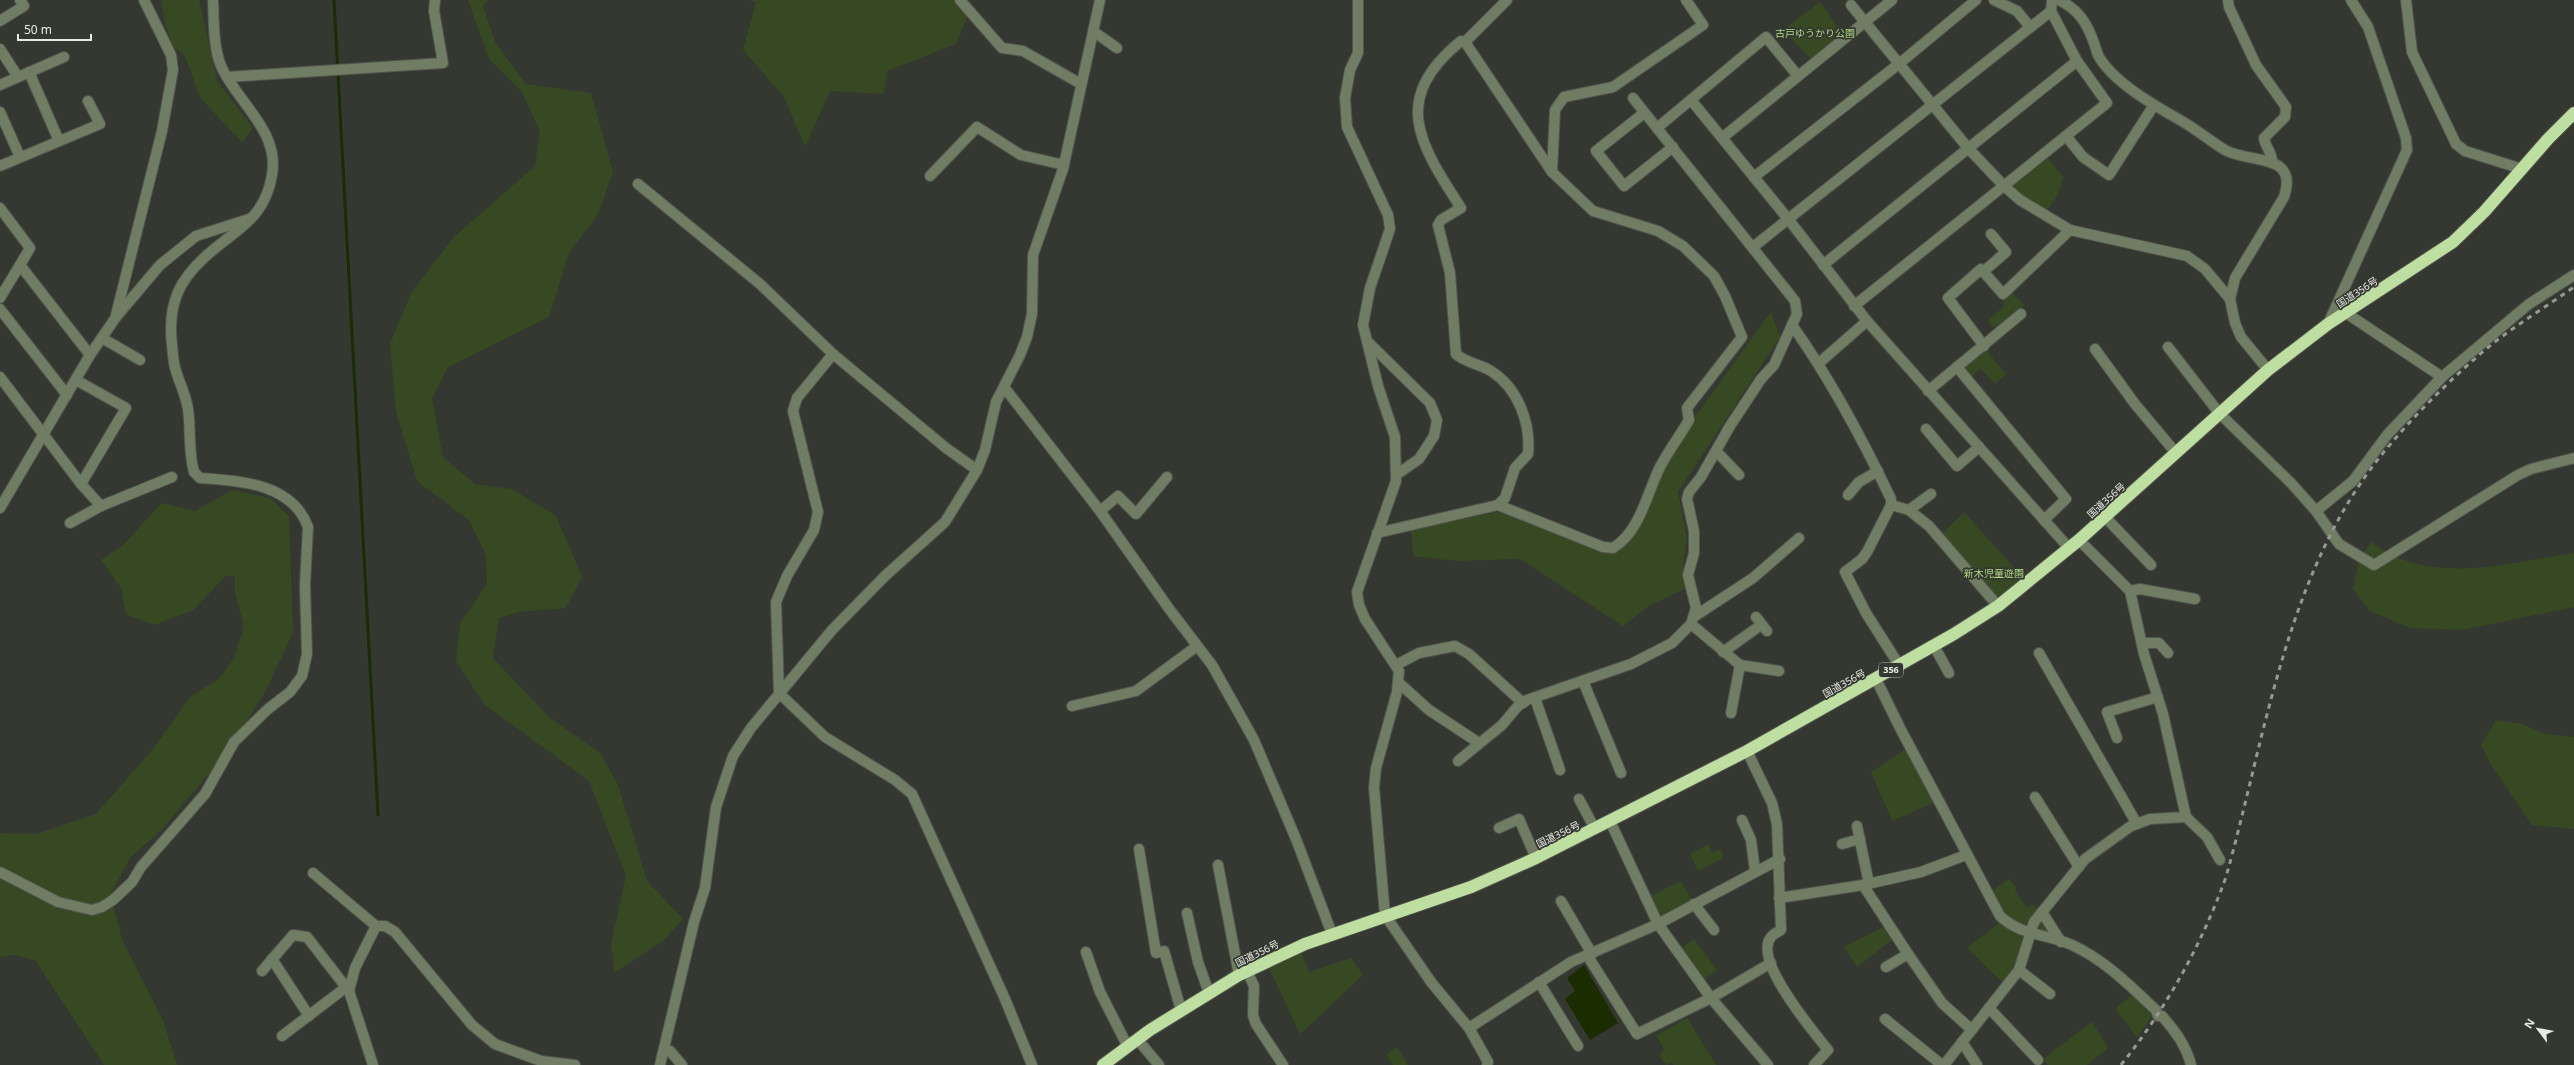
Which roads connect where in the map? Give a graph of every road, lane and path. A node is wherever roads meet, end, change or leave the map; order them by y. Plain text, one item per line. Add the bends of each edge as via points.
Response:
1 (20, 0) edge
2 (144, 0) edge
3 (213, 0) edge
4 (435, 0) edge
5 (960, 0) edge
6 (1100, 0) edge
7 (1358, 0) edge
8 (1507, 0) edge
9 (1686, 0) edge
10 (1892, 0) edge
11 (1976, 0) edge
12 (1994, 0) edge
13 (2052, 0) edge
14 (2060, 0) edge
15 (2228, 0) edge
16 (2351, 0) edge
17 (2406, 0) edge
18 (1852, 5) dead end
19 (2050, 11) junction
20 (0, 21) edge
21 (1866, 21) junction
22 (2030, 27) junction
23 (1093, 31) junction
24 (1465, 42) junction
25 (1117, 48) dead end
26 (0, 49) edge
27 (64, 57) dead end
28 (2077, 61) junction
29 (1900, 63) junction
30 (29, 72) junction
31 (1798, 76) junction
32 (18, 77) junction
33 (227, 77) junction
34 (1081, 84) junction
35 (0, 85) edge
36 (1633, 98) dead end
37 (1691, 100) junction
38 (88, 101) dead end
39 (1935, 105) junction
40 (2154, 105) junction
41 (0, 112) edge
42 (1644, 113) junction
43 (2574, 113) edge
44 (1657, 128) junction
45 (2066, 136) junction
46 (1722, 138) junction
47 (59, 141) junction
48 (1672, 147) junction
49 (1968, 148) junction
50 (20, 158) junction
51 (2272, 163) junction
52 (1064, 165) junction
53 (0, 166) edge
54 (2522, 169) junction
55 (1552, 172) junction
56 (930, 176) dead end
57 (1754, 177) junction
58 (638, 184) dead end
59 (2004, 186) junction
60 (0, 208) edge
61 (254, 218) junction
62 (1788, 220) junction
63 (2070, 230) junction
64 (1991, 234) dead end
65 (1753, 248) junction
66 (1823, 264) junction
67 (20, 265) junction
68 (1983, 272) junction
69 (2574, 275) edge
70 (0, 298) edge
71 (2230, 299) junction
72 (1854, 306) junction
73 (0, 309) edge
74 (2346, 313) junction
75 (2021, 314) dead end
76 (116, 317) junction
77 (1867, 321) junction
78 (2328, 324) junction
79 (1792, 325) junction
80 (102, 338) junction
81 (1367, 341) junction
82 (1984, 346) junction
83 (2168, 347) dead end
84 (2095, 349) dead end
85 (833, 354) junction
86 (90, 355) junction
87 (140, 360) dead end
88 (1819, 363) junction
89 (1957, 367) junction
90 (2268, 370) junction
91 (0, 377) edge
92 (2442, 377) junction
93 (76, 380) junction
94 (1004, 387) junction
95 (1928, 391) junction
96 (67, 395) junction
97 (2219, 413) junction
98 (1926, 429) dead end
99 (44, 434) junction
100 (1979, 447) junction
101 (1716, 451) junction
102 (2176, 453) junction
103 (2574, 458) edge
104 (977, 470) junction
105 (1878, 471) junction
106 (1396, 475) junction
107 (1739, 475) dead end
108 (172, 477) dead end
109 (1167, 477) dead end
110 (81, 484) junction
111 (1931, 494) dead end
112 (1848, 495) dead end
113 (1891, 505) junction
114 (101, 506) junction
115 (1498, 506) junction
116 (0, 508) edge
117 (1909, 510) junction
118 (1100, 511) junction
119 (2316, 511) junction
120 (2105, 517) junction
121 (2044, 520) junction
122 (70, 523) dead end
123 (1377, 533) junction
124 (1799, 538) dead end
125 (2079, 540) junction
126 (2069, 548) junction
127 (2151, 565) dead end
128 (2130, 590) junction
129 (2195, 599) dead end
130 (1998, 606) junction
131 (1693, 620) junction
132 (1761, 624) dead end
133 (2142, 644) junction
134 (1197, 646) junction
135 (1934, 646) junction
136 (1723, 652) junction
137 (2039, 653) dead end
138 (2168, 653) dead end
139 (1740, 664) junction
140 (1396, 665) junction
141 (1899, 666) junction
142 (1779, 671) dead end
143 (1949, 673) dead end
144 (1876, 679) junction
145 (1583, 681) junction
146 (1398, 682) junction
147 (779, 693) junction
148 (2158, 697) junction
149 (1535, 698) junction
150 (1523, 703) junction
151 (1072, 706) dead end
152 (1731, 713) dead end
153 (2117, 738) dead end
154 (1480, 743) junction
155 (1747, 751) junction
156 (1458, 761) dead end
157 (1560, 770) dead end
158 (1621, 773) dead end
159 (2035, 797) dead end
160 (1579, 799) dead end
161 (2186, 817) junction
162 (1742, 820) dead end
163 (1610, 821) junction
164 (2137, 824) junction
165 (1857, 826) dead end
166 (1499, 828) dead end
167 (1595, 829) junction
168 (1860, 839) junction
169 (1842, 844) dead end
170 (1139, 849) dead end
171 (1966, 855) junction
172 (1536, 858) junction
173 (1780, 859) junction
174 (2220, 860) dead end
175 (1218, 865) dead end
176 (2079, 867) junction
177 (1755, 871) junction
178 (0, 872) edge
179 (313, 873) dead end
180 (1866, 885) junction
181 (1779, 898) junction
182 (1561, 902) dead end
183 (1694, 904) junction
184 (2042, 912) junction
185 (1187, 913) dead end
186 (1385, 915) junction
187 (1658, 924) junction
188 (376, 926) junction
189 (1714, 930) dead end
190 (1332, 934) junction
191 (2031, 934) junction
192 (2061, 942) junction
193 (1086, 952) dead end
194 (1908, 954) junction
195 (1589, 955) junction
196 (272, 959) junction
197 (1771, 963) junction
198 (1886, 967) dead end
199 (2019, 970) junction
200 (262, 971) dead end
201 (1243, 973) junction
202 (1539, 982) junction
203 (347, 990) junction
204 (1209, 993) junction
205 (2050, 994) dead end
206 (1711, 998) junction
207 (1989, 1008) junction
208 (1181, 1010) junction
209 (309, 1016) junction
210 (1885, 1019) dead end
211 (1469, 1028) junction
212 (1972, 1030) junction
213 (282, 1036) dead end
214 (1962, 1042) junction
215 (1133, 1043) junction
216 (1578, 1046) dead end
217 (664, 1049) junction
218 (2038, 1060) dead end
219 (373, 1065) edge
220 (575, 1065) edge
221 (660, 1065) edge
222 (682, 1065) edge
223 (1032, 1065) edge
224 (1103, 1065) edge
225 (1158, 1065) edge
226 (1283, 1065) edge
227 (1488, 1065) edge
228 (1768, 1065) edge
229 (1814, 1065) edge
230 (1943, 1065) edge
231 (1977, 1065) edge
232 (2191, 1065) edge

1 - 20 street via 24,6
2 - 76 street via 171,55 173,70 162,131
3 - 33 street via 220,64
4 - 33 street via 434,11 444,63
5 - 34 street via 1002,48 1023,51
6 - 23 street
7 - 81 street via 1358,53 1350,70 1345,98 1347,127 1388,215 1390,229 1370,288 1363,326
8 - 24 street
9 - 55 street via 1703,25 1613,87 1564,97 1555,110
10 - 21 street
11 - 29 street
12 - 22 street via 2017,11
13 - 19 street
14 - 40 street via 2082,16 2100,59 2106,67
15 - 51 street via 2256,65 2286,107 2285,117 2264,138 2273,157
16 - 78 street via 2368,27 2406,138 2407,150
17 - 54 street via 2412,52 2456,144 2465,151
18 - 21 street
19 - 22 street
19 - 28 street
21 - 29 street
21 - 31 street
22 - 39 street
23 - 25 street
23 - 34 street
24 - 55 street
24 - 115 street via 1461,41 1443,56 1424,82 1419,94 1418,128 1439,173 1461,208 1441,220 1438,225 1450,273 1456,354 1462,360 1490,370 1505,381 1512,390 1526,422 1528,454 1515,468 1505,498
26 - 32 street
27 - 30 street
28 - 45 street via 2107,103
28 - 49 street
29 - 39 street
29 - 57 street
30 - 32 street
30 - 47 street
31 - 37 street via 1766,37
31 - 46 street
32 - 35 street
33 - 61 street via 258,121 274,156 272,176
34 - 52 street
36 - 42 street
37 - 44 street
37 - 46 street
38 - 47 street via 100,124
39 - 49 street
39 - 62 street
40 - 45 street via 2109,175 2083,157
40 - 51 street via 2206,135 2225,150
41 - 50 street
42 - 44 street
42 - 48 street via 1596,151 1624,186
43 - 54 highway, 国道356号 / 356
44 - 48 street
45 - 59 street
46 - 57 street
47 - 50 street
48 - 65 street
49 - 59 street
49 - 66 street
50 - 53 street
51 - 71 street via 2278,165 2287,176 2288,185 2284,197 2235,278
52 - 56 street via 1020,155 977,127
52 - 94 street via 1033,256 1032,314 1027,337
54 - 74 highway, 国道356号 / 356 via 2453,242
55 - 115 street via 1593,211 1658,231 1683,246 1714,276 1742,337 1686,408 1690,420 1660,467 1645,508 1620,544 1613,548 1603,547
57 - 62 street
58 - 85 street via 760,284
59 - 63 street via 2032,209
59 - 72 street
60 - 67 street via 30,248
61 - 76 street via 196,236 160,265
61 - 178 street via 211,251 187,276 177,291 171,311 171,333 176,370 188,408 194,472 200,478 241,482 280,493 301,510 305,518 308,527 305,585 307,654 302,676 290,692 234,742 205,794 191,812 141,867 132,882 102,907 92,910 58,902
62 - 65 street
62 - 66 street
63 - 68 street via 2003,294
63 - 71 street via 2187,256 2204,269
64 - 68 street via 2006,252
65 - 79 street via 1795,301 1797,314
66 - 72 street
67 - 70 street
67 - 86 street
68 - 82 street via 1981,269 1948,298
69 - 92 street via 2529,304
71 - 90 street via 2241,337
72 - 77 street
73 - 96 street
74 - 78 highway, 国道356号 / 356
74 - 92 street
75 - 82 street
76 - 80 street
77 - 88 street
77 - 95 street
78 - 90 highway, 国道356号 / 356
79 - 88 street
79 - 101 street via 1774,365 1757,385
80 - 86 street
80 - 87 street
81 - 106 street via 1378,386 1395,437
81 - 106 street via 1430,403 1437,420 1434,436 1419,459
82 - 89 street
83 - 97 street
84 - 102 street via 2135,404
85 - 104 street via 946,448
85 - 147 street via 797,398 793,412 818,512 814,530 787,576 776,602
86 - 93 street
88 - 105 street
89 - 95 street
89 - 121 street via 2066,499
90 - 97 highway, 国道356号 / 356
91 - 99 street
92 - 119 street via 2386,435 2353,481
93 - 96 street
93 - 110 street via 126,408
94 - 104 street via 996,402 985,450
94 - 118 street
95 - 100 street
96 - 99 street
97 - 102 highway, 国道356号 / 356
97 - 119 street
98 - 100 street via 1957,466
99 - 110 street
99 - 116 street
100 - 121 street
101 - 107 street
101 - 131 street via 1687,499 1694,531 1694,553 1688,575 1696,608
102 - 120 highway, 国道356号 / 356
103 - 119 street via 2518,475 2374,565 2339,544
104 - 147 street via 945,522 856,604
105 - 112 street via 1859,482
105 - 113 street via 1891,499
106 - 123 street
108 - 114 street
109 - 118 street via 1136,514 1118,496
110 - 114 street
111 - 117 street
113 - 117 street
113 - 141 street via 1867,552 1862,559 1844,572
114 - 122 street
115 - 123 street
117 - 130 street via 1929,526
118 - 134 street
120 - 125 highway, 国道356号 / 356
120 - 127 street
121 - 126 street
123 - 140 street via 1357,592 1359,605
124 - 131 street via 1753,578
125 - 126 highway, 国道356号 / 356
125 - 128 street
126 - 130 highway, 国道356号 / 356
128 - 129 street via 2140,588
128 - 133 street
130 - 135 highway, 国道356号 / 356
131 - 136 street
131 - 145 street via 1672,643 1631,664
132 - 136 street
133 - 138 street via 2159,642
133 - 148 street
134 - 151 street via 1136,691
134 - 190 street via 1212,665 1254,740 1296,839
135 - 141 highway, 国道356号 / 356
135 - 143 street
136 - 139 street
137 - 164 street
139 - 142 street
139 - 152 street
140 - 146 street via 1399,671
140 - 150 street via 1419,653 1455,646 1469,654
141 - 144 highway, 国道356号 / 356
144 - 155 highway, 国道356号 / 356
144 - 171 street
145 - 149 street
145 - 158 street via 1610,760
146 - 154 street via 1428,710
146 - 186 street via 1376,768 1374,788
147 - 217 street via 740,743 720,792 705,888 694,922
147 - 223 street via 825,737 895,780 912,794 1002,992
148 - 153 street via 2107,712
148 - 161 street
149 - 150 street
149 - 157 street
150 - 154 street
154 - 156 street
155 - 163 highway, 国道356号 / 356
155 - 173 street via 1772,803
159 - 176 street
160 - 167 street
161 - 164 street via 2150,820
161 - 174 street via 2207,837
162 - 177 street via 1751,840
163 - 167 highway, 国道356号 / 356
163 - 187 street
164 - 176 street via 2107,841
165 - 168 street
166 - 172 street via 1519,819
167 - 172 highway, 国道356号 / 356
168 - 169 street
168 - 180 street
170 - 208 street via 1156,953 1164,951
171 - 180 street via 1921,872
171 - 191 street via 2000,916 2017,930
172 - 186 highway, 国道356号 / 356 via 1471,887
173 - 177 street
173 - 181 street
175 - 201 street
176 - 184 street
177 - 183 street
179 - 188 street
180 - 181 street
180 - 194 street
181 - 197 street via 1781,930 1771,937 1768,945
182 - 195 street
183 - 187 street
183 - 189 street
184 - 191 street via 2034,922
184 - 192 street
185 - 204 street via 1198,962
186 - 190 highway, 国道356号 / 356
186 - 211 street via 1432,982
187 - 195 street
187 - 206 street
188 - 203 street
188 - 220 street via 385,926 395,932 472,1025 495,1044 541,1061
190 - 201 highway, 国道356号 / 356
191 - 192 street
191 - 199 street
192 - 232 street via 2071,944 2104,963 2156,1010 2158,1016 2162,1016 2182,1041
193 - 215 street via 1100,992
194 - 198 street
194 - 212 street via 1942,1003
195 - 202 street via 1571,962
195 - 206 street via 1637,1034
196 - 200 street
196 - 203 street via 293,935 307,937
196 - 209 street
197 - 206 street
197 - 229 street via 1782,988 1828,1050
199 - 205 street
199 - 207 street
201 - 204 highway, 国道356号 / 356
201 - 226 street via 1254,986 1253,1016 1256,1024
202 - 211 street
202 - 216 street
203 - 209 street
203 - 219 street
204 - 208 highway, 国道356号 / 356
206 - 228 street
207 - 212 street
207 - 218 street
208 - 215 highway, 国道356号 / 356
209 - 213 street
210 - 230 street
211 - 227 street
212 - 214 street
214 - 230 street
214 - 231 street
215 - 224 highway, 国道356号 / 356
215 - 225 street
217 - 221 street
217 - 222 street via 670,1051

